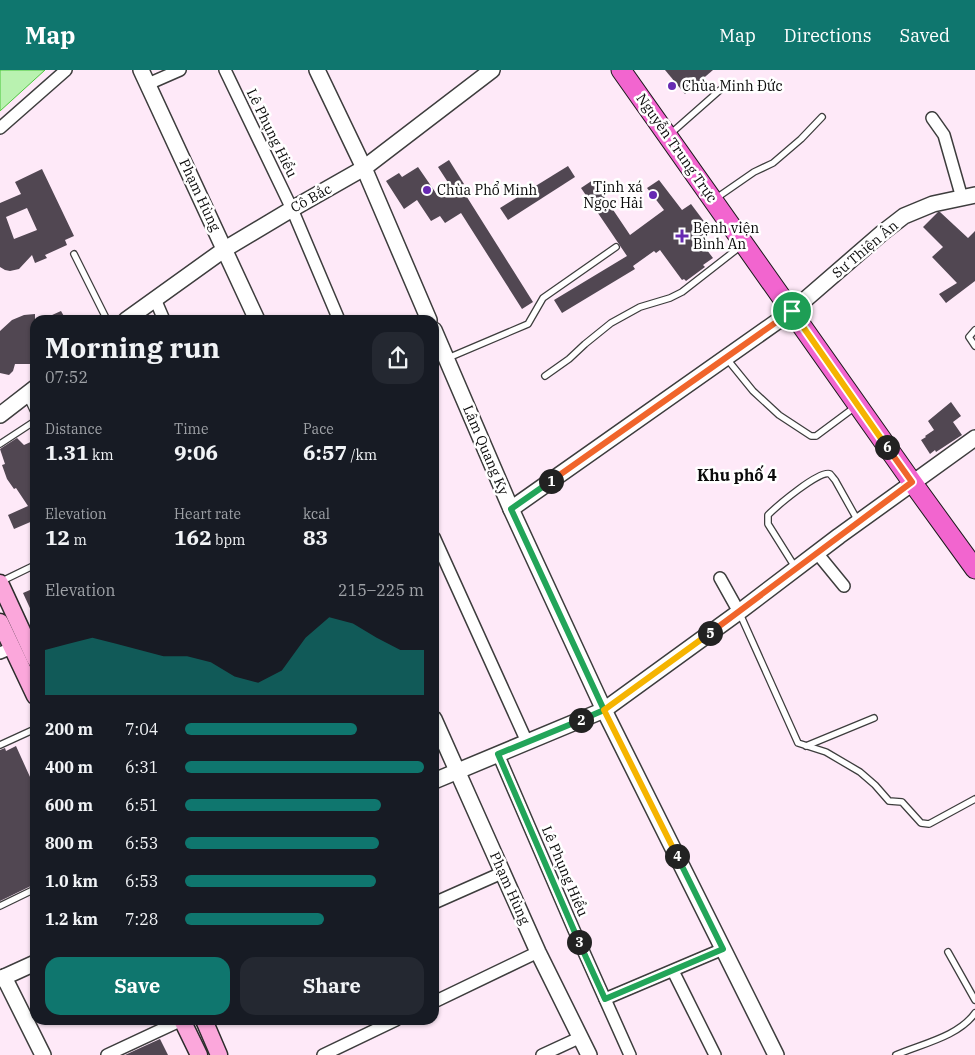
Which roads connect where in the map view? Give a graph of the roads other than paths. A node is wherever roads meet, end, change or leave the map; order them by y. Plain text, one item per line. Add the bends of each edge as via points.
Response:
1 (66, 70) edge
2 (141, 70) edge
3 (180, 70) edge
4 (225, 70) edge
5 (317, 70) edge
6 (492, 70) edge
7 (621, 70) edge
8 (148, 84) junction
9 (720, 90) dead end
10 (822, 117) dead end
11 (932, 118) dead end
12 (0, 128) edge
13 (668, 136) junction
14 (364, 168) junction
15 (968, 197) edge
16 (713, 200) junction
17 (292, 209) junction
18 (744, 244) junction
19 (616, 247) dead end
20 (225, 249) junction
21 (74, 254) dead end
22 (154, 298) junction
23 (792, 311) junction
24 (104, 315) edge
25 (132, 315) edge
26 (162, 315) edge
27 (255, 315) edge
28 (337, 315) edge
29 (427, 315) edge
30 (975, 330) edge
31 (439, 342) edge
32 (975, 346) edge
33 (726, 358) junction
34 (446, 359) junction
35 (545, 376) dead end
36 (30, 392) edge
37 (858, 406) junction
38 (0, 415) edge
39 (30, 424) edge
40 (975, 438) edge
41 (0, 444) edge
42 (912, 482) junction
43 (511, 509) junction
44 (859, 522) junction
45 (439, 548) edge
46 (817, 553) junction
47 (30, 567) edge
48 (796, 569) junction
49 (975, 569) edge
50 (720, 578) dead end
51 (0, 582) edge
52 (844, 586) dead end
53 (739, 612) junction
54 (0, 622) edge
55 (30, 648) edge
56 (6, 650) edge
57 (30, 684) edge
58 (604, 710) junction
59 (874, 718) dead end
60 (30, 731) edge
61 (439, 731) edge
62 (527, 742) junction
63 (0, 745) edge
64 (806, 746) junction
65 (498, 754) junction
66 (456, 770) junction
67 (439, 778) edge
68 (975, 799) edge
69 (504, 872) junction
70 (30, 891) edge
71 (439, 901) edge
72 (0, 906) edge
73 (723, 949) junction
74 (538, 952) junction
75 (948, 952) dead end
76 (30, 965) edge
77 (673, 971) junction
78 (2, 978) edge
79 (605, 999) junction
80 (439, 1000) edge
81 (975, 1000) edge
82 (975, 1013) edge
83 (171, 1025) edge
84 (184, 1025) edge
85 (206, 1025) edge
86 (386, 1025) edge
87 (581, 1037) junction
88 (43, 1055) edge
89 (107, 1055) edge
90 (199, 1055) edge
91 (220, 1055) edge
92 (323, 1055) edge
93 (542, 1055) edge
94 (589, 1055) edge
95 (630, 1055) edge
96 (715, 1055) edge
97 (776, 1055) edge
98 (896, 1055) edge

1 - 12 street
2 - 8 street, Phạm Hùng
3 - 8 street
4 - 17 street, Lê Phụng Hiểu
5 - 14 street
6 - 14 street, Cô Bắc
7 - 13 main road, Nguyễn Trung Trực
8 - 20 street, Phạm Hùng
9 - 13 lane
10 - 16 lane via 773,163
11 - 15 street via 944,135
13 - 16 main road, Nguyễn Trung Trực
14 - 17 street, Cô Bắc
14 - 29 street
15 - 23 street, Sư Thiện Ân via 933,204 904,216
16 - 18 main road, Nguyễn Trung Trực
17 - 20 street, Cô Bắc
17 - 28 street, Lê Phụng Hiểu
18 - 23 main road, Nguyễn Trung Trực
18 - 35 lane via 682,292 640,307 612,324
19 - 34 lane via 544,298 528,324
20 - 22 street, Cô Bắc
20 - 27 street, Phạm Hùng
21 - 24 lane
22 - 25 street, Cô Bắc
22 - 26 street
23 - 33 street, Sư Thiện Ân
23 - 37 main road, Nguyễn Trung Trực
30 - 32 lane via 970,337
31 - 34 street, Lâm Quang Ky
33 - 37 lane via 753,391 779,415 811,436 816,436
33 - 43 street, Sư Thiện Ân
34 - 43 street, Lâm Quang Ky
36 - 38 street
37 - 42 main road, Nguyễn Trung Trực
39 - 41 lane
40 - 42 street
42 - 44 street
42 - 49 main road, Nguyễn Trung Trực
43 - 58 street, Lâm Quang Ky
44 - 46 street
44 - 48 lane via 828,473 780,503 768,515 768,524
45 - 62 street
46 - 48 street
46 - 52 street
47 - 51 lane
48 - 53 street
50 - 53 street
51 - 55 main road
53 - 58 street
53 - 64 lane via 798,743
54 - 56 main road
56 - 57 main road
58 - 62 street
58 - 73 street, Lâm Quang Ky
59 - 64 lane
60 - 63 lane
61 - 66 street, Phạm Hùng
62 - 65 street
64 - 68 lane via 826,752 860,772 889,801 902,802 921,823 929,824
65 - 66 street
65 - 79 street, Lê Phụng Hiểu
66 - 67 street
66 - 69 street, Phạm Hùng
69 - 71 street
69 - 74 street, Phạm Hùng
70 - 72 lane
73 - 77 street
73 - 97 street, Lâm Quang Ky
74 - 80 street
74 - 87 street, Phạm Hùng
75 - 81 lane
76 - 78 street
77 - 79 street
77 - 96 street
78 - 88 street
79 - 95 street, Lê Phụng Hiểu
82 - 98 lane via 954,1030
83 - 89 street
84 - 90 main road
85 - 91 main road
86 - 92 street
87 - 93 street
87 - 94 street, Phạm Hùng

